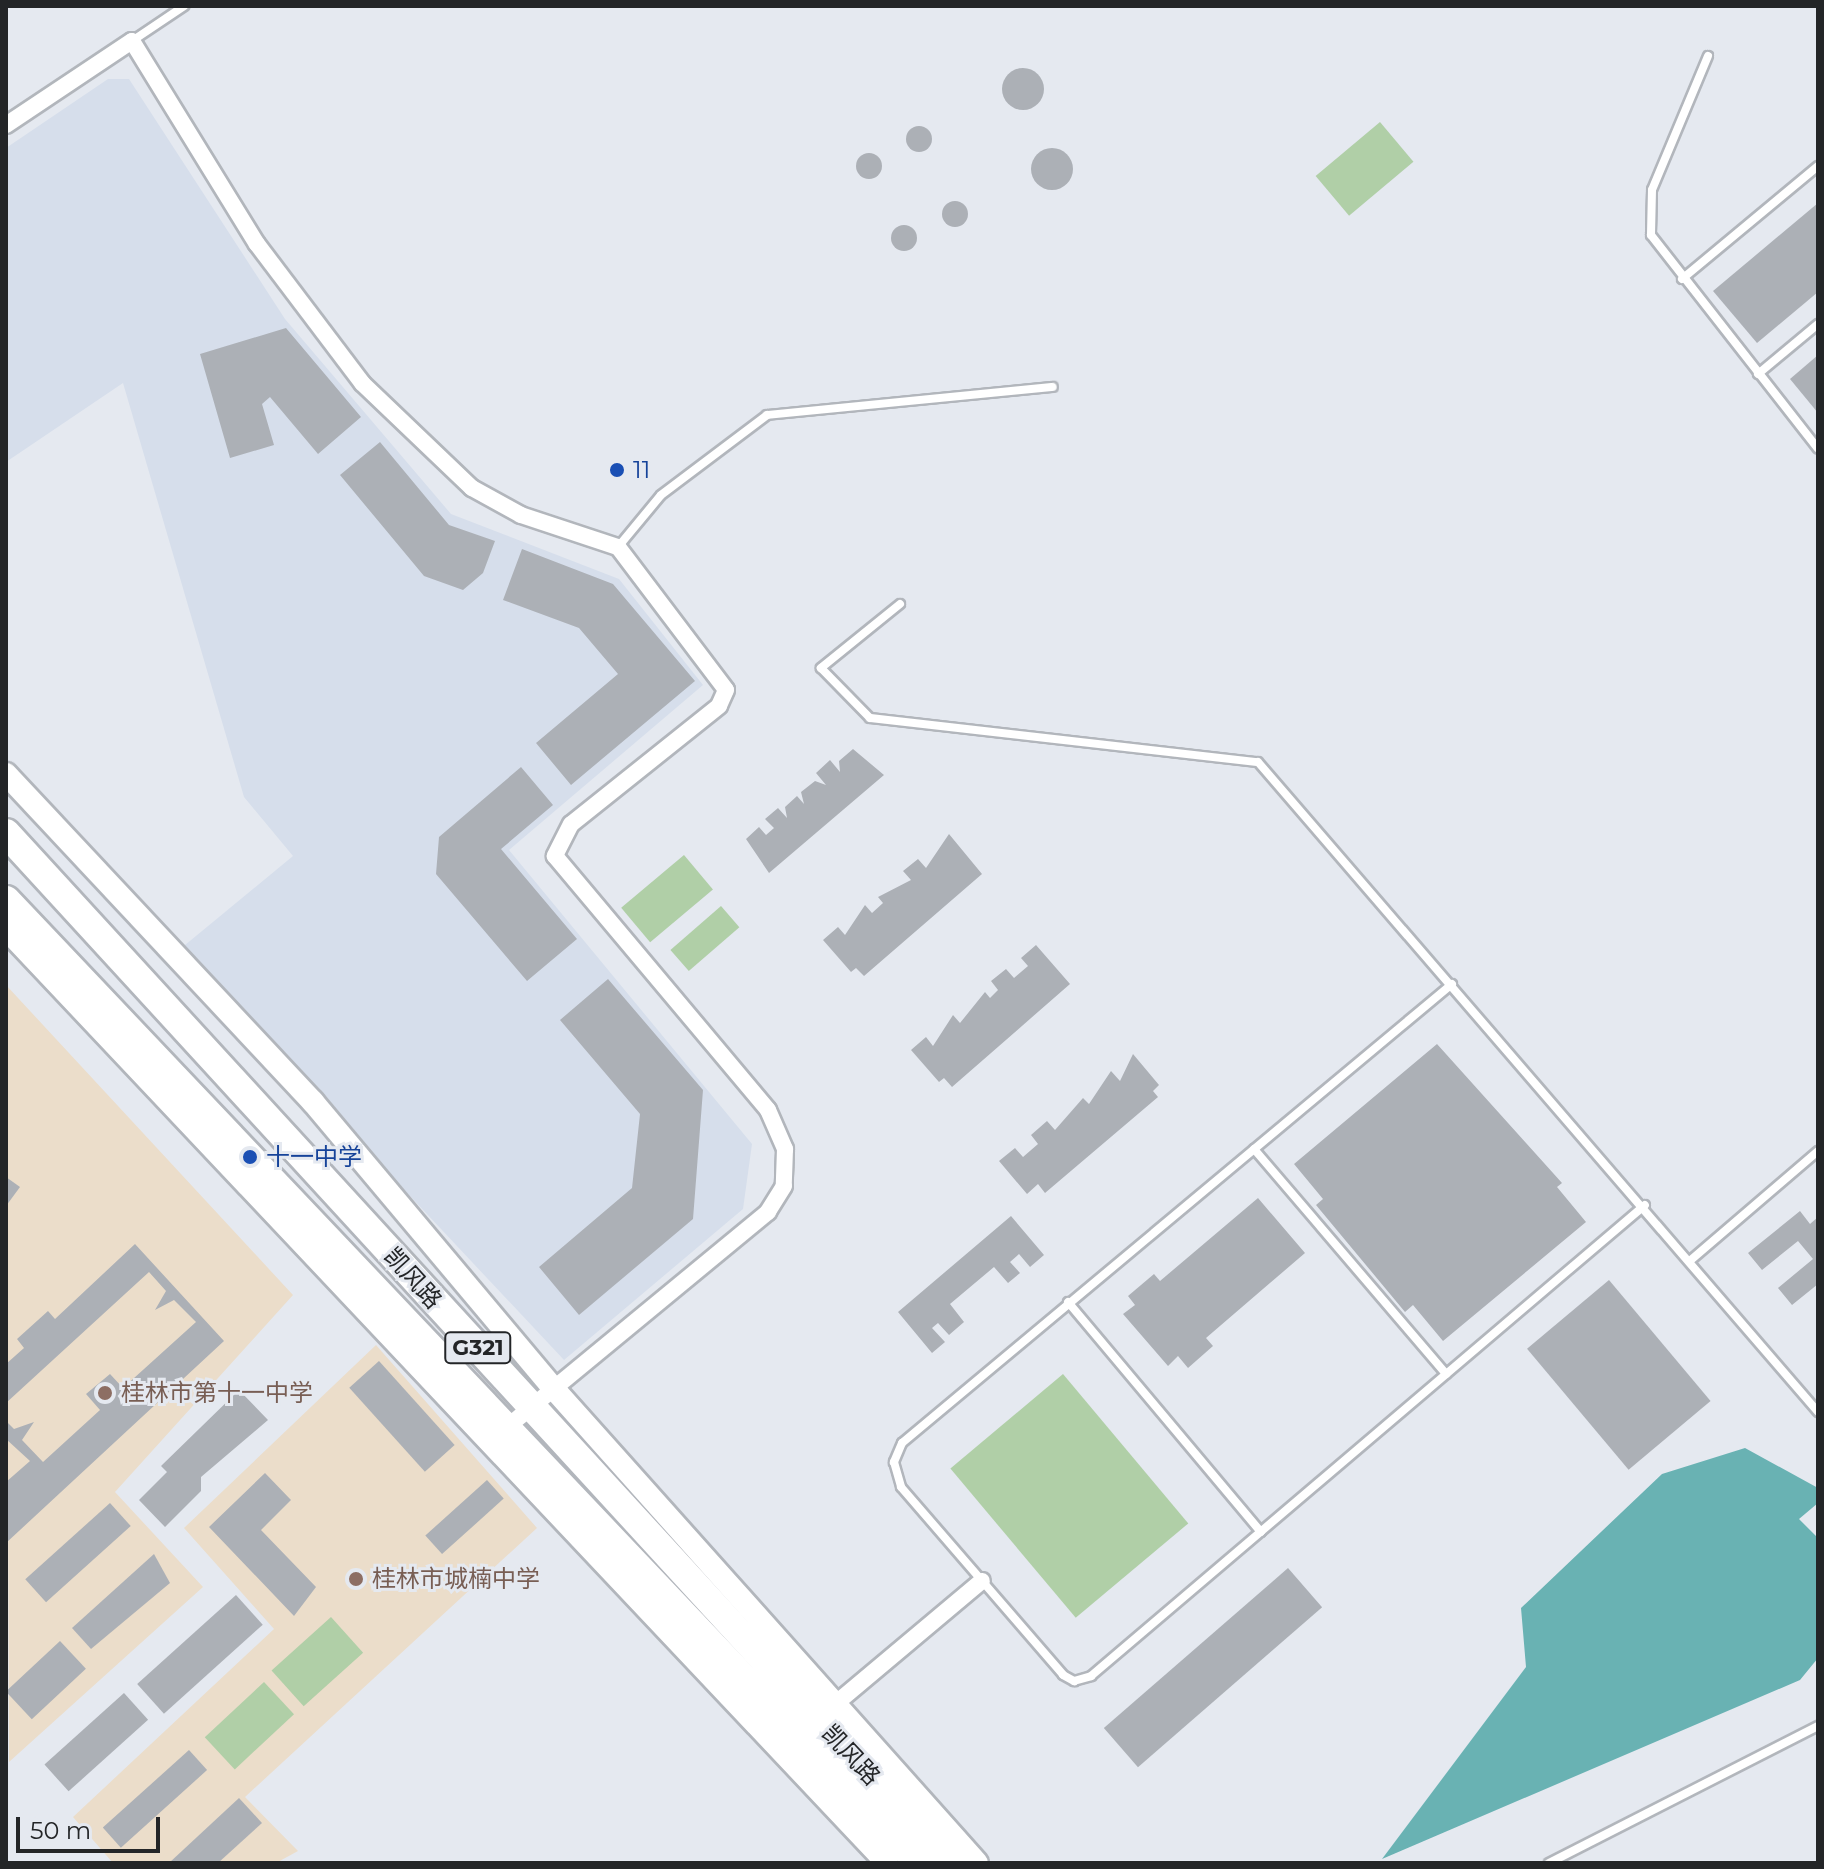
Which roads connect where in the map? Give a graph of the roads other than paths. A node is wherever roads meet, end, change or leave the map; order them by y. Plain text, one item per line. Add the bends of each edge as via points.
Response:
1 (184, 6) edge
2 (132, 41) junction
3 (1708, 56) dead end
4 (6, 125) edge
5 (1818, 166) edge
6 (1682, 279) junction
7 (1818, 324) edge
8 (1758, 374) junction
9 (1053, 387) dead end
10 (1818, 449) edge
11 (618, 547) junction
12 (900, 604) dead end
13 (6, 774) edge
14 (6, 833) edge
15 (6, 900) edge
16 (6, 929) edge
17 (1452, 984) junction
18 (1254, 1149) junction
19 (1818, 1151) edge
20 (1645, 1205) junction
21 (1692, 1259) junction
22 (1068, 1302) junction
23 (1446, 1374) junction
24 (554, 1389) junction
25 (531, 1407) junction
26 (1818, 1412) edge
27 (505, 1429) junction
28 (1261, 1532) junction
29 (982, 1581) junction
30 (834, 1705) junction
31 (1818, 1726) edge
32 (887, 1863) edge
33 (919, 1863) edge
34 (950, 1863) edge
35 (977, 1863) edge
36 (1549, 1863) edge

1 - 2 lane
2 - 4 street
2 - 11 street via 257,244 362,383 472,488 521,515
3 - 6 lane via 1648,207 1656,248
5 - 6 lane
6 - 8 lane
7 - 8 lane
8 - 10 lane
9 - 11 lane via 767,415 661,495
11 - 24 street via 726,694 571,824 555,856 768,1110 787,1173 768,1212
12 - 17 lane via 821,668 870,718 1258,762
13 - 24 street via 294,1081
14 - 25 highway, 凯风路 / G321
15 - 27 highway, 凯风路 / G321
16 - 32 street
17 - 18 lane
17 - 20 lane
18 - 22 lane
18 - 23 lane
19 - 21 lane
20 - 21 lane
20 - 23 lane
21 - 26 lane
22 - 28 lane
22 - 29 lane via 910,1434 895,1457 901,1487
23 - 28 lane
24 - 25 street
24 - 30 street
25 - 27 street
25 - 34 highway, 凯风路 / G321
27 - 33 highway, 凯风路 / G321
28 - 29 lane via 1080,1681 1066,1678
29 - 30 street
30 - 35 street
31 - 36 lane

